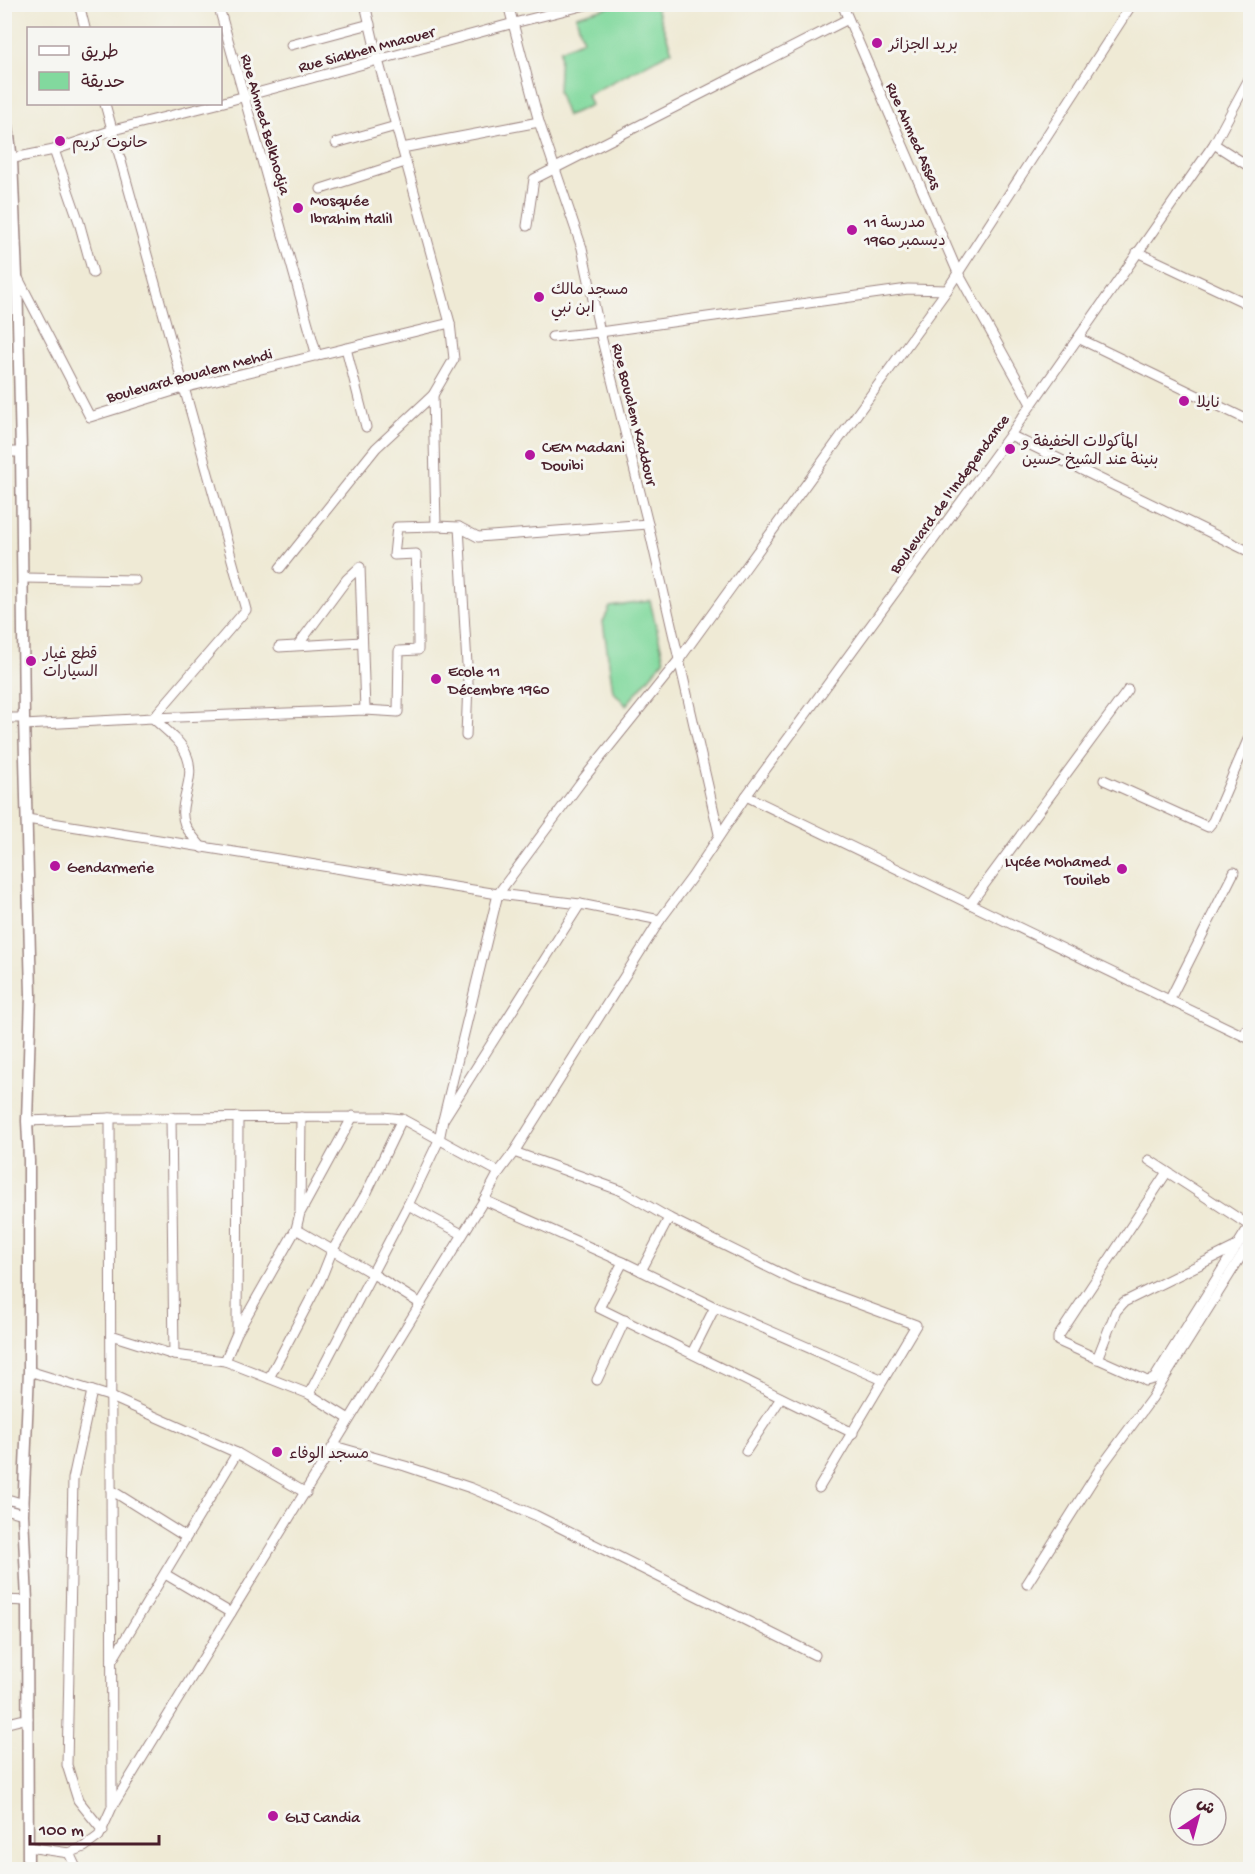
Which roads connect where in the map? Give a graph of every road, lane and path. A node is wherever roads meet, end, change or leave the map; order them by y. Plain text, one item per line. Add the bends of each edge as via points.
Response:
1 (79, 4) edge
2 (218, 4) edge
3 (365, 4) edge
4 (508, 4) edge
5 (590, 4) edge
6 (1132, 4) edge
7 (842, 5) edge
8 (848, 19) junction
9 (514, 23) junction
10 (370, 24) junction
11 (85, 27) edge
12 (291, 45) dead end
13 (378, 60) junction
14 (1251, 77) edge
15 (4, 96) edge
16 (244, 97) junction
17 (222, 102) edge
18 (105, 105) edge
19 (211, 105) edge
20 (539, 122) junction
21 (396, 126) junction
22 (113, 130) junction
23 (336, 143) dead end
24 (1214, 144) junction
25 (402, 148) junction
26 (54, 150) junction
27 (8, 160) edge
28 (405, 162) junction
29 (1251, 167) edge
30 (554, 168) junction
31 (321, 189) dead end
32 (527, 226) dead end
33 (10, 242) edge
34 (1137, 252) junction
35 (93, 273) dead end
36 (958, 273) junction
37 (17, 276) junction
38 (947, 290) junction
39 (1251, 305) edge
40 (450, 323) junction
41 (600, 332) junction
42 (552, 337) dead end
43 (1078, 338) junction
44 (346, 348) junction
45 (317, 356) junction
46 (183, 388) junction
47 (434, 395) junction
48 (1031, 404) junction
49 (1251, 421) edge
50 (366, 427) dead end
51 (1010, 435) junction
52 (4, 452) edge
53 (21, 452) junction
54 (648, 524) junction
55 (436, 526) junction
56 (459, 527) junction
57 (1251, 552) edge
58 (280, 568) dead end
59 (23, 578) junction
60 (135, 580) dead end
61 (362, 642) junction
62 (298, 645) junction
63 (279, 647) dead end
64 (678, 661) junction
65 (1128, 690) dead end
66 (365, 710) junction
67 (4, 718) edge
68 (153, 718) junction
69 (24, 721) junction
70 (1251, 735) edge
71 (466, 736) dead end
72 (1104, 780) dead end
73 (746, 796) junction
74 (27, 819) junction
75 (719, 834) junction
76 (202, 848) junction
77 (1234, 872) dead end
78 (498, 894) junction
79 (580, 904) junction
80 (970, 904) junction
81 (660, 920) junction
82 (1170, 999) junction
83 (1251, 1023) edge
84 (1247, 1037) edge
85 (353, 1116) junction
86 (171, 1117) junction
87 (238, 1117) junction
88 (301, 1117) junction
89 (110, 1118) junction
90 (402, 1119) junction
91 (442, 1120) junction
92 (27, 1121) junction
93 (439, 1140) junction
94 (514, 1152) junction
95 (1149, 1160) dead end
96 (500, 1172) junction
97 (1167, 1172) junction
98 (484, 1200) junction
99 (408, 1205) junction
100 (300, 1214) junction
101 (669, 1218) junction
102 (1250, 1226) edge
103 (297, 1229) junction
104 (462, 1234) junction
105 (1251, 1242) edge
106 (1237, 1246) junction
107 (332, 1251) junction
108 (623, 1262) junction
109 (641, 1271) junction
110 (373, 1274) junction
111 (421, 1304) junction
112 (715, 1307) junction
113 (625, 1320) junction
114 (237, 1333) junction
115 (111, 1335) junction
116 (692, 1353) junction
117 (174, 1354) junction
118 (1097, 1359) junction
119 (225, 1360) junction
120 (29, 1371) junction
121 (269, 1378) junction
122 (597, 1380) dead end
123 (883, 1380) junction
124 (92, 1391) junction
125 (309, 1394) junction
126 (110, 1396) junction
127 (781, 1398) junction
128 (349, 1419) junction
129 (853, 1433) junction
130 (334, 1446) junction
131 (746, 1451) dead end
132 (237, 1453) junction
133 (819, 1488) dead end
134 (111, 1490) junction
135 (306, 1493) junction
136 (4, 1498) edge
137 (4, 1509) edge
138 (24, 1509) junction
139 (186, 1537) junction
140 (165, 1574) junction
141 (1027, 1584) dead end
142 (4, 1600) edge
143 (27, 1601) junction
144 (231, 1613) junction
145 (815, 1655) dead end
146 (112, 1660) junction
147 (28, 1718) junction
148 (4, 1724) edge
149 (112, 1807) junction
150 (103, 1831) junction
151 (28, 1847) junction
152 (69, 1853) junction
153 (28, 1869) edge
154 (77, 1869) edge

1 - 11 street
2 - 16 street, Rue Ahmed Belkhodja
3 - 10 street
4 - 9 street, Rue Boualem Kaddour
5 - 9 street, Rue Siakhen Mnaouer
6 - 36 street
7 - 8 street, Rue Ahmed Assas
8 - 30 street
8 - 36 street, Rue Ahmed Assas
9 - 13 street, Rue Siakhen Mnaouer
9 - 20 street, Rue Boualem Kaddour
10 - 12 street
10 - 13 street
13 - 16 street, Rue Siakhen Mnaouer
13 - 21 street
14 - 24 street, Boulevard de l'Independance
15 - 27 main road
16 - 17 street, Rue Siakhen Mnaouer
16 - 45 street, Rue Ahmed Belkhodja
18 - 22 street
19 - 22 street, Rue Siakhen Mnaouer
20 - 25 street
20 - 30 street, Rue Boualem Kaddour
21 - 23 street
21 - 25 street
22 - 26 street, Rue Siakhen Mnaouer
22 - 46 street
24 - 29 street
24 - 34 street, Boulevard de l'Independance
25 - 28 street
26 - 27 street, Rue Siakhen Mnaouer
26 - 35 street
27 - 33 main road
28 - 31 street
28 - 40 street
30 - 32 street via 534,179
30 - 41 street, Rue Boualem Kaddour via 582,248
33 - 37 main road
34 - 39 street
34 - 43 street, Boulevard de l'Independance
36 - 38 street
36 - 48 street, Rue Ahmed Assas
37 - 46 street, Boulevard Boualem Mehdi via 90,417
37 - 53 main road
38 - 41 street via 908,289
38 - 64 street
40 - 44 street, Boulevard Boualem Mehdi
40 - 47 street via 454,359
41 - 42 street
41 - 54 street, Rue Boualem Kaddour
43 - 48 street, Boulevard de l'Independance
43 - 49 street
44 - 45 street, Boulevard Boualem Mehdi
44 - 50 street
45 - 46 street, Boulevard Boualem Mehdi
46 - 68 street via 246,610
47 - 55 street
47 - 58 street via 375,448
48 - 51 street, Boulevard de l'Independance
51 - 57 street
51 - 73 street, Boulevard de l'Independance
52 - 53 street
53 - 59 main road
54 - 56 street via 478,537
54 - 64 street, Rue Boualem Kaddour
55 - 56 street
55 - 66 street via 398,527 394,555 416,554 418,650 399,651 398,712
56 - 71 street via 468,682
59 - 60 street
59 - 69 main road
61 - 62 street
61 - 62 street via 360,567
61 - 66 street
62 - 63 street
64 - 75 street, Rue Boualem Kaddour
64 - 78 street
65 - 80 street
66 - 68 street
67 - 69 street
68 - 69 street
68 - 76 street via 178,740 187,754 191,768 183,816
69 - 74 main road
70 - 72 street via 1208,827
73 - 75 street, Boulevard de l'Independance
73 - 80 street
74 - 76 street
74 - 92 main road via 32,994
75 - 81 street, Boulevard de l'Independance
76 - 78 street
77 - 82 street
78 - 79 street
78 - 91 street
79 - 81 street
79 - 91 street
80 - 82 street
81 - 94 street, Boulevard de l'Independance
82 - 84 street
83 - 84 street
85 - 88 street
85 - 90 street
85 - 100 street
86 - 87 street
86 - 89 street
86 - 117 street
87 - 88 street
87 - 114 street
88 - 100 street
89 - 92 street
89 - 115 street
90 - 93 street
90 - 107 street via 367,1192
91 - 93 street
92 - 120 main road
93 - 96 street
93 - 99 street
94 - 96 street, Boulevard de l'Independance
94 - 101 street via 622,1191
95 - 97 street
96 - 98 street, Boulevard de l'Independance
97 - 102 street
97 - 118 street via 1057,1338
98 - 104 street, Boulevard de l'Independance
98 - 108 street
99 - 104 street
99 - 110 street
100 - 103 street
101 - 109 street
101 - 123 street via 794,1280 916,1325
102 - 106 street
103 - 107 street
103 - 114 street
104 - 111 street, Boulevard de l'Independance
105 - 141 street
106 - 118 street via 1124,1302 1116,1311
106 - 118 street via 1154,1379 1146,1381
107 - 110 street
107 - 121 street
108 - 109 street
108 - 113 street via 599,1308
109 - 112 street
110 - 111 street
110 - 125 street
111 - 128 street, Boulevard de l'Independance
112 - 116 street
112 - 123 street
113 - 116 street
113 - 122 street
114 - 119 street
115 - 117 street
115 - 126 street
116 - 127 street
117 - 119 street
119 - 121 street
120 - 124 street
120 - 138 main road
121 - 125 street
123 - 129 street
124 - 126 street
124 - 150 street via 73,1479 67,1765 78,1800
125 - 128 street
126 - 132 street
126 - 134 street
127 - 129 street
127 - 131 street
128 - 130 street, Boulevard de l'Independance
129 - 133 street
130 - 135 street, Boulevard de l'Independance
130 - 145 street via 471,1488 535,1515
132 - 135 street
132 - 139 street
134 - 139 street
134 - 146 street
135 - 144 street, Boulevard de l'Independance
136 - 138 street
137 - 138 street
138 - 143 main road
139 - 140 street
140 - 144 street
140 - 146 street
142 - 143 street
143 - 147 main road
144 - 149 street, Boulevard de l'Independance
146 - 149 street
147 - 148 street
147 - 151 main road
149 - 150 street
150 - 152 street via 92,1843
151 - 152 street
151 - 153 main road
152 - 154 street

